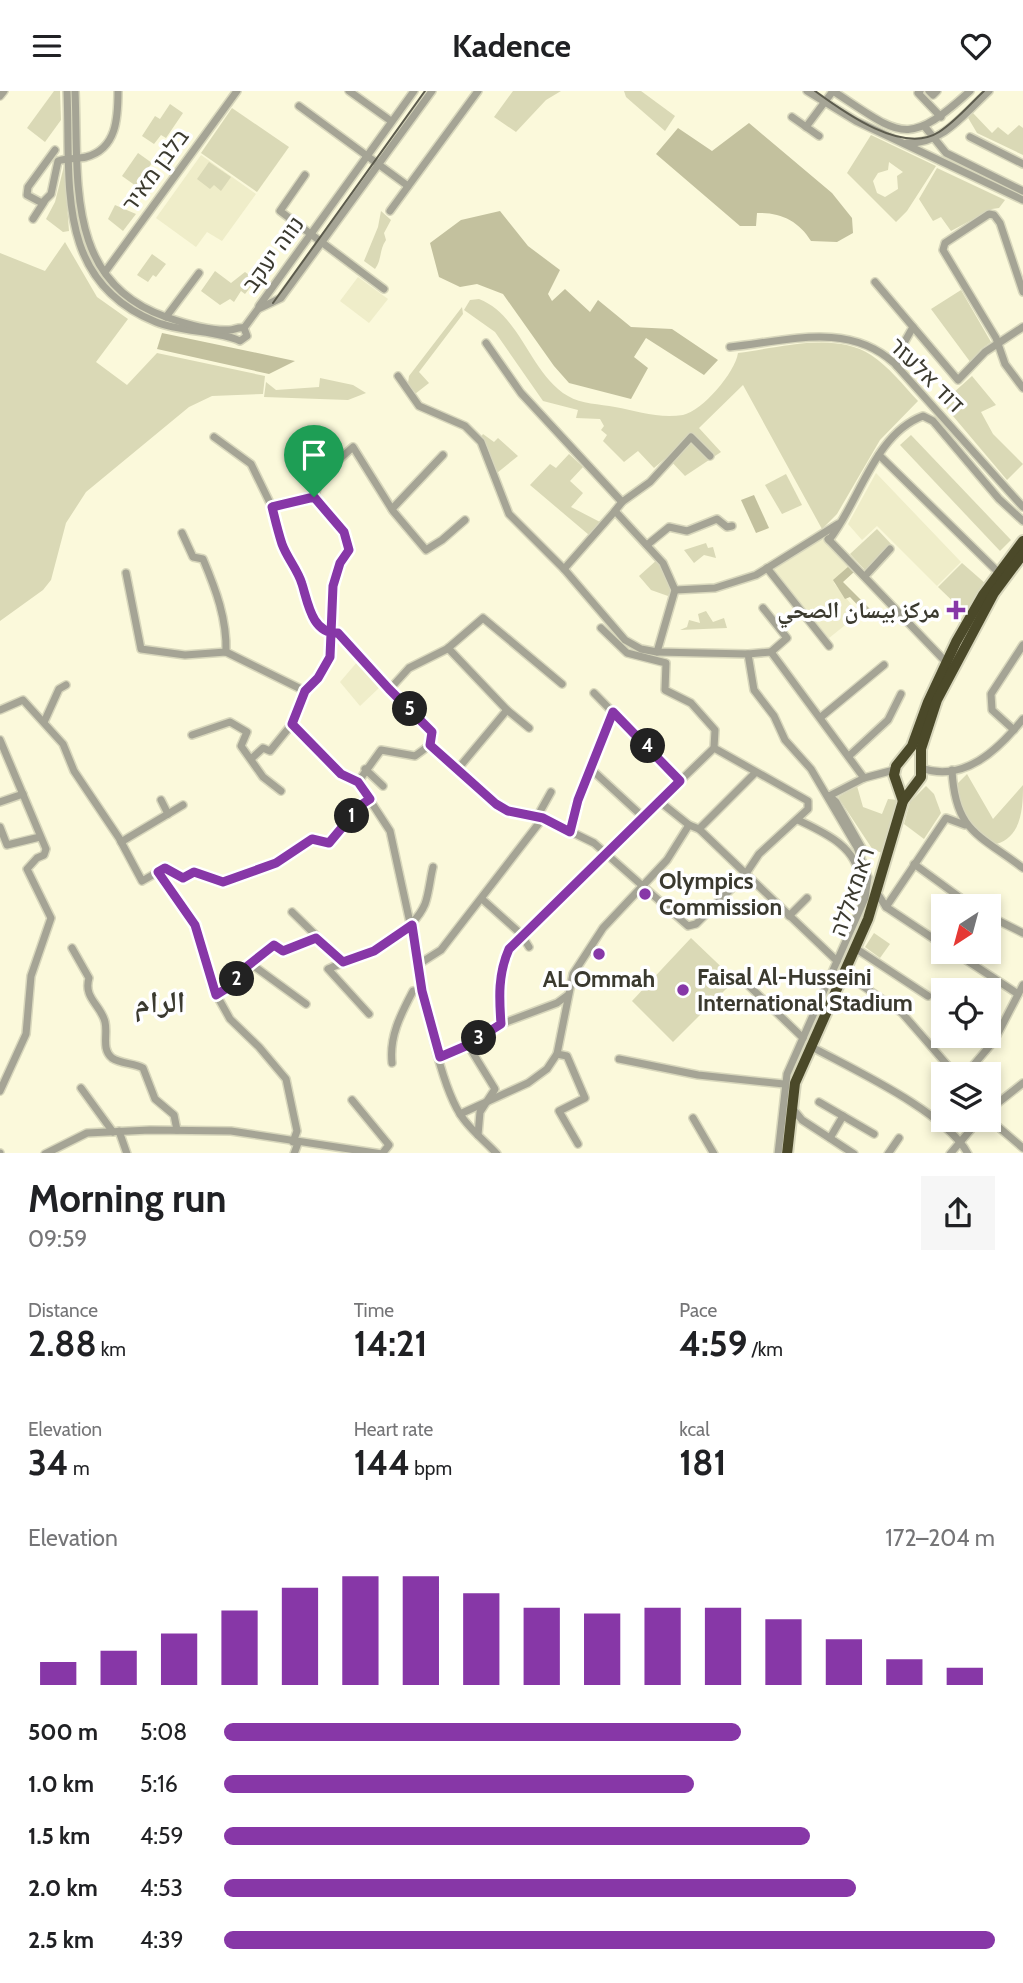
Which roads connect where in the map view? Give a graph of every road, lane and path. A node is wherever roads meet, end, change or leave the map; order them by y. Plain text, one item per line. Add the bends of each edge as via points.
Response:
1 (4, 91) edge
2 (67, 91) edge
3 (75, 91) edge
4 (118, 91) edge
5 (237, 91) edge
6 (349, 91) edge
7 (414, 91) edge
8 (432, 91) edge
9 (478, 91) edge
10 (807, 91) edge
11 (833, 91) edge
12 (920, 91) edge
13 (929, 91) edge
14 (937, 91) edge
15 (970, 91) edge
16 (989, 91) edge
17 (0, 96) edge
18 (824, 103) junction
19 (299, 106) dead end
20 (792, 117) dead end
21 (941, 117) junction
22 (391, 121) junction
23 (806, 127) junction
24 (925, 127) junction
25 (945, 132) junction
26 (819, 136) dead end
27 (970, 138) dead end
28 (930, 140) junction
29 (896, 141) junction
30 (55, 149) dead end
31 (943, 151) junction
32 (367, 156) junction
33 (74, 159) junction
34 (1023, 164) edge
35 (378, 165) junction
36 (950, 165) junction
37 (305, 175) dead end
38 (408, 186) junction
39 (1023, 191) edge
40 (1023, 200) edge
41 (44, 202) junction
42 (390, 211) dead end
43 (33, 219) dead end
44 (310, 234) junction
45 (322, 243) junction
46 (105, 273) junction
47 (199, 273) dead end
48 (97, 280) junction
49 (875, 282) dead end
50 (384, 289) dead end
51 (1023, 292) edge
52 (255, 311) junction
53 (166, 317) junction
54 (914, 327) junction
55 (1023, 327) edge
56 (244, 328) junction
57 (235, 329) junction
58 (235, 338) junction
59 (486, 343) dead end
60 (998, 344) junction
61 (730, 347) dead end
62 (897, 366) junction
63 (398, 376) dead end
64 (1023, 388) edge
65 (214, 437) dead end
66 (443, 455) dead end
67 (879, 455) junction
68 (710, 456) dead end
69 (314, 497) junction
70 (622, 502) junction
71 (272, 507) junction
72 (1023, 507) edge
73 (392, 509) junction
74 (615, 511) junction
75 (465, 520) dead end
76 (1023, 521) edge
77 (838, 524) junction
78 (732, 526) dead end
79 (182, 533) dead end
80 (822, 534) junction
81 (829, 540) junction
82 (1023, 541) edge
83 (647, 545) junction
84 (890, 549) dead end
85 (1023, 554) edge
86 (767, 568) junction
87 (564, 569) junction
88 (126, 573) dead end
89 (999, 573) junction
90 (866, 575) junction
91 (675, 590) junction
92 (763, 608) dead end
93 (601, 628) dead end
94 (330, 633) junction
95 (1023, 645) edge
96 (830, 646) dead end
97 (448, 648) junction
98 (226, 652) junction
99 (657, 652) junction
100 (771, 652) junction
101 (748, 654) junction
102 (946, 662) junction
103 (884, 665) dead end
104 (562, 684) dead end
105 (66, 685) dead end
106 (389, 689) junction
107 (305, 691) junction
108 (594, 693) dead end
109 (901, 694) dead end
110 (0, 710) edge
111 (507, 710) junction
112 (613, 712) junction
113 (821, 717) junction
114 (1023, 719) edge
115 (45, 720) junction
116 (292, 724) junction
117 (529, 728) dead end
118 (1014, 730) junction
119 (192, 735) dead end
120 (1, 745) edge
121 (430, 745) junction
122 (714, 748) junction
123 (849, 756) junction
124 (251, 759) junction
125 (903, 760) junction
126 (920, 767) junction
127 (365, 769) junction
128 (591, 769) junction
129 (457, 770) junction
130 (894, 770) junction
131 (952, 770) junction
132 (933, 771) junction
133 (755, 773) junction
134 (864, 778) junction
135 (680, 781) junction
136 (358, 782) junction
137 (917, 782) junction
138 (899, 783) junction
139 (383, 786) dead end
140 (281, 791) dead end
141 (551, 792) dead end
142 (23, 794) junction
143 (829, 796) junction
144 (370, 799) junction
145 (161, 800) dead end
146 (659, 801) junction
147 (903, 801) junction
148 (0, 803) edge
149 (183, 805) dead end
150 (168, 814) junction
151 (642, 816) junction
152 (540, 818) junction
153 (798, 820) junction
154 (689, 825) junction
155 (966, 825) junction
156 (0, 827) edge
157 (699, 829) junction
158 (570, 832) junction
159 (40, 837) junction
160 (121, 842) junction
161 (605, 853) junction
162 (914, 864) junction
163 (433, 867) dead end
164 (1023, 868) edge
165 (158, 872) junction
166 (745, 874) junction
167 (859, 879) dead end
168 (641, 887) junction
169 (877, 893) junction
170 (955, 894) edge
171 (807, 898) dead end
172 (482, 899) junction
173 (886, 907) junction
174 (292, 912) dead end
175 (789, 916) junction
176 (1001, 922) edge
177 (412, 925) junction
178 (1023, 933) edge
179 (521, 934) junction
180 (931, 937) edge
181 (316, 938) junction
182 (529, 947) dead end
183 (72, 948) dead end
184 (855, 948) junction
185 (837, 961) junction
186 (343, 962) junction
187 (251, 964) junction
188 (419, 964) junction
189 (976, 964) edge
190 (844, 973) junction
191 (745, 982) dead end
192 (1021, 989) edge
193 (422, 991) junction
194 (216, 995) junction
195 (568, 995) junction
196 (928, 996) dead end
197 (306, 1004) dead end
198 (369, 1014) dead end
199 (501, 1024) junction
200 (806, 1042) junction
201 (468, 1045) junction
202 (557, 1053) junction
203 (440, 1057) junction
204 (619, 1059) dead end
205 (945, 1062) edge
206 (976, 1062) edge
207 (392, 1063) dead end
208 (1023, 1083) edge
209 (785, 1084) junction
210 (81, 1087) dead end
211 (0, 1091) edge
212 (352, 1100) dead end
213 (1001, 1100) edge
214 (489, 1102) junction
215 (818, 1102) dead end
216 (790, 1105) junction
217 (460, 1114) junction
218 (843, 1116) junction
219 (694, 1118) dead end
220 (1001, 1129) edge
221 (116, 1131) junction
222 (177, 1131) junction
223 (968, 1132) edge
224 (874, 1134) dead end
225 (478, 1135) junction
226 (831, 1138) junction
227 (899, 1138) dead end
228 (959, 1142) junction
229 (295, 1143) junction
230 (578, 1144) dead end
231 (1023, 1148) edge
232 (45, 1153) edge
233 (127, 1153) edge
234 (295, 1153) edge
235 (382, 1153) edge
236 (497, 1153) edge
237 (713, 1153) edge
238 (778, 1153) edge
239 (787, 1153) edge
240 (854, 1153) edge
241 (888, 1153) edge
242 (950, 1153) edge
243 (968, 1153) edge

1 - 17 street
2 - 33 street
3 - 33 street
4 - 33 street via 118,122 113,134 95,154
5 - 46 street, בלבן מאיר
6 - 22 street
7 - 22 street
8 - 35 street
9 - 38 street
10 - 18 street
11 - 18 street
11 - 24 street via 893,128 911,131
12 - 21 street
13 - 14 street via 933,95
15 - 21 street
16 - 25 street
18 - 23 street
18 - 29 street
19 - 32 street
20 - 23 street
21 - 24 street
22 - 32 street
23 - 26 street
24 - 28 street
25 - 28 street
25 - 31 street
27 - 34 street
28 - 29 street
28 - 31 street
28 - 36 street via 936,154
29 - 36 street
30 - 41 street via 27,190 32,200
31 - 39 street
32 - 35 street
32 - 44 street, נווה יעקב
33 - 41 street via 56,165 51,194
33 - 46 street via 82,224
33 - 48 street via 74,226
35 - 38 street
35 - 45 street
36 - 40 street
37 - 44 street via 280,211
38 - 42 street
41 - 43 street
44 - 45 street
44 - 52 street, נווה יעקב
45 - 50 street
45 - 52 street via 279,300
46 - 48 street, בלבן מאיר via 105,281
46 - 53 street via 126,295
47 - 53 street
48 - 58 street via 132,310 159,324
49 - 54 street
51 - 60 street via 994,215 945,243 943,250
52 - 56 street, נווה יעקב
53 - 57 street
54 - 60 street via 958,380
54 - 62 street via 900,350
55 - 60 street
56 - 57 street
56 - 58 street, נווה יעקב via 245,339
57 - 58 street
59 - 70 street via 521,393
60 - 64 street via 1005,364
61 - 62 street, דוד אלעזר via 834,336 869,345
62 - 72 street, דוד אלעזר
63 - 87 street via 419,406 474,433 509,514
65 - 71 street via 251,464
66 - 73 street
67 - 76 street via 919,417 928,418
67 - 77 street
67 - 89 street
68 - 70 street via 691,437 650,482
69 - 71 street
69 - 73 street via 322,475 353,447
69 - 94 street via 349,541 333,586
70 - 74 street
71 - 94 street via 306,603 318,624
73 - 75 street via 426,550
74 - 83 street
74 - 87 street
77 - 80 street
77 - 81 street
78 - 83 street via 717,519 687,531 670,527
79 - 98 street via 193,557 203,559 216,593 226,624
80 - 81 street
80 - 86 street
81 - 90 street
82 - 89 highway
83 - 91 street via 663,563
84 - 90 street
85 - 126 highway via 994,593 957,659 930,721
86 - 91 street via 715,588
86 - 96 street
87 - 99 street via 620,636 636,647
88 - 98 street via 141,649 185,655
89 - 102 highway
90 - 102 street
91 - 99 street
92 - 100 street via 788,638
93 - 122 street via 628,653 666,663 665,690 691,703 708,721 715,730
94 - 106 street via 338,633
94 - 107 street via 330,657
95 - 118 street via 991,694 992,711
97 - 104 street via 483,618
97 - 106 street via 410,668
97 - 111 street
98 - 107 street
99 - 101 street
100 - 101 street
100 - 113 street
101 - 143 street via 754,690
102 - 125 highway
103 - 113 street
105 - 115 street via 59,689
106 - 121 street via 432,732
107 - 116 street
108 - 112 street
109 - 123 street via 888,720
110 - 115 street via 23,700
111 - 117 street
111 - 129 street
112 - 128 street
112 - 135 street
113 - 123 street
114 - 118 street
115 - 160 street
116 - 124 street via 270,751 263,748
116 - 136 street via 341,774
118 - 131 street via 980,762
119 - 124 street via 230,722 247,732 241,746
120 - 142 street
121 - 127 street via 415,756 381,750
121 - 129 street
122 - 133 street
122 - 135 street
123 - 134 street
124 - 140 street via 263,777
125 - 126 highway
125 - 130 highway
126 - 132 street
126 - 137 highway
127 - 136 street
127 - 139 street
128 - 151 street
128 - 158 street
129 - 152 street via 508,811
130 - 134 street
130 - 138 highway
131 - 132 street
131 - 155 street via 954,801
132 - 137 street
133 - 153 street via 808,801 808,809
133 - 157 street
134 - 143 street
135 - 146 street
136 - 144 street
137 - 138 highway
137 - 147 highway, ראמאללה
138 - 147 highway, ראמאללה
141 - 152 street
142 - 148 street
142 - 159 street
143 - 185 street via 867,869 867,891
144 - 165 street via 329,843 312,839 276,863 223,882 194,872 183,878 165,868
144 - 177 street via 390,831
145 - 150 street
146 - 151 street
146 - 154 street
147 - 169 highway, ראמאללה
149 - 150 street
150 - 160 street
151 - 161 street
152 - 158 street
152 - 172 street
153 - 166 street
153 - 167 street via 835,840 854,861
154 - 157 street
154 - 168 street via 667,860
155 - 162 street via 946,818
155 - 164 street
156 - 159 street via 7,845
157 - 166 street
158 - 161 street
159 - 211 street via 44,855 27,869 51,918 31,976 26,1034
160 - 165 street via 142,881
161 - 168 street
161 - 179 street
162 - 170 street
162 - 173 street
163 - 177 street via 425,904
165 - 194 street via 195,925
166 - 168 street via 696,924 688,926
166 - 175 street
168 - 195 street via 589,948 573,974
169 - 173 street
169 - 184 highway, ראמאללה
171 - 175 street
172 - 179 street
172 - 188 street via 441,950
173 - 180 street
174 - 181 street
175 - 185 street
176 - 178 street
177 - 186 street via 374,951
177 - 188 street
179 - 182 street
179 - 199 street via 502,964
181 - 186 street
181 - 187 street via 283,951 274,945
183 - 222 street via 89,978 89,997 105,1020 106,1049 113,1058 143,1069 155,1099 174,1115
184 - 190 highway, ראמאללה
184 - 196 street
185 - 200 street
186 - 198 street via 328,969
187 - 194 street
187 - 197 street
188 - 193 street
189 - 192 street
190 - 200 highway, ראמאללה
190 - 205 street via 902,1013
191 - 200 street
192 - 206 street via 994,1041
193 - 203 street
193 - 207 street via 413,991 397,1022
194 - 229 street via 230,1019 286,1079 297,1131
195 - 199 street
195 - 202 street
199 - 201 street
200 - 209 street
200 - 216 highway, ראמאללה
200 - 228 street via 902,1098
201 - 203 street
201 - 214 street via 495,1089
202 - 214 street via 547,1069 528,1083
202 - 230 street via 567,1056 585,1098 559,1111
203 - 217 street
204 - 209 street via 698,1075
208 - 213 street
209 - 238 street
210 - 221 street
212 - 235 street via 389,1145
214 - 217 street
214 - 225 street via 480,1112
215 - 218 street
216 - 226 street via 802,1120
216 - 239 highway, ראמאללה
217 - 225 street
218 - 224 street
218 - 226 street
219 - 237 street
220 - 231 street
221 - 222 street
221 - 232 street via 87,1133
221 - 233 street
222 - 229 street via 231,1131
223 - 228 street
225 - 236 street
226 - 240 street
227 - 241 street
228 - 242 street
228 - 243 street
229 - 234 street
229 - 235 street

